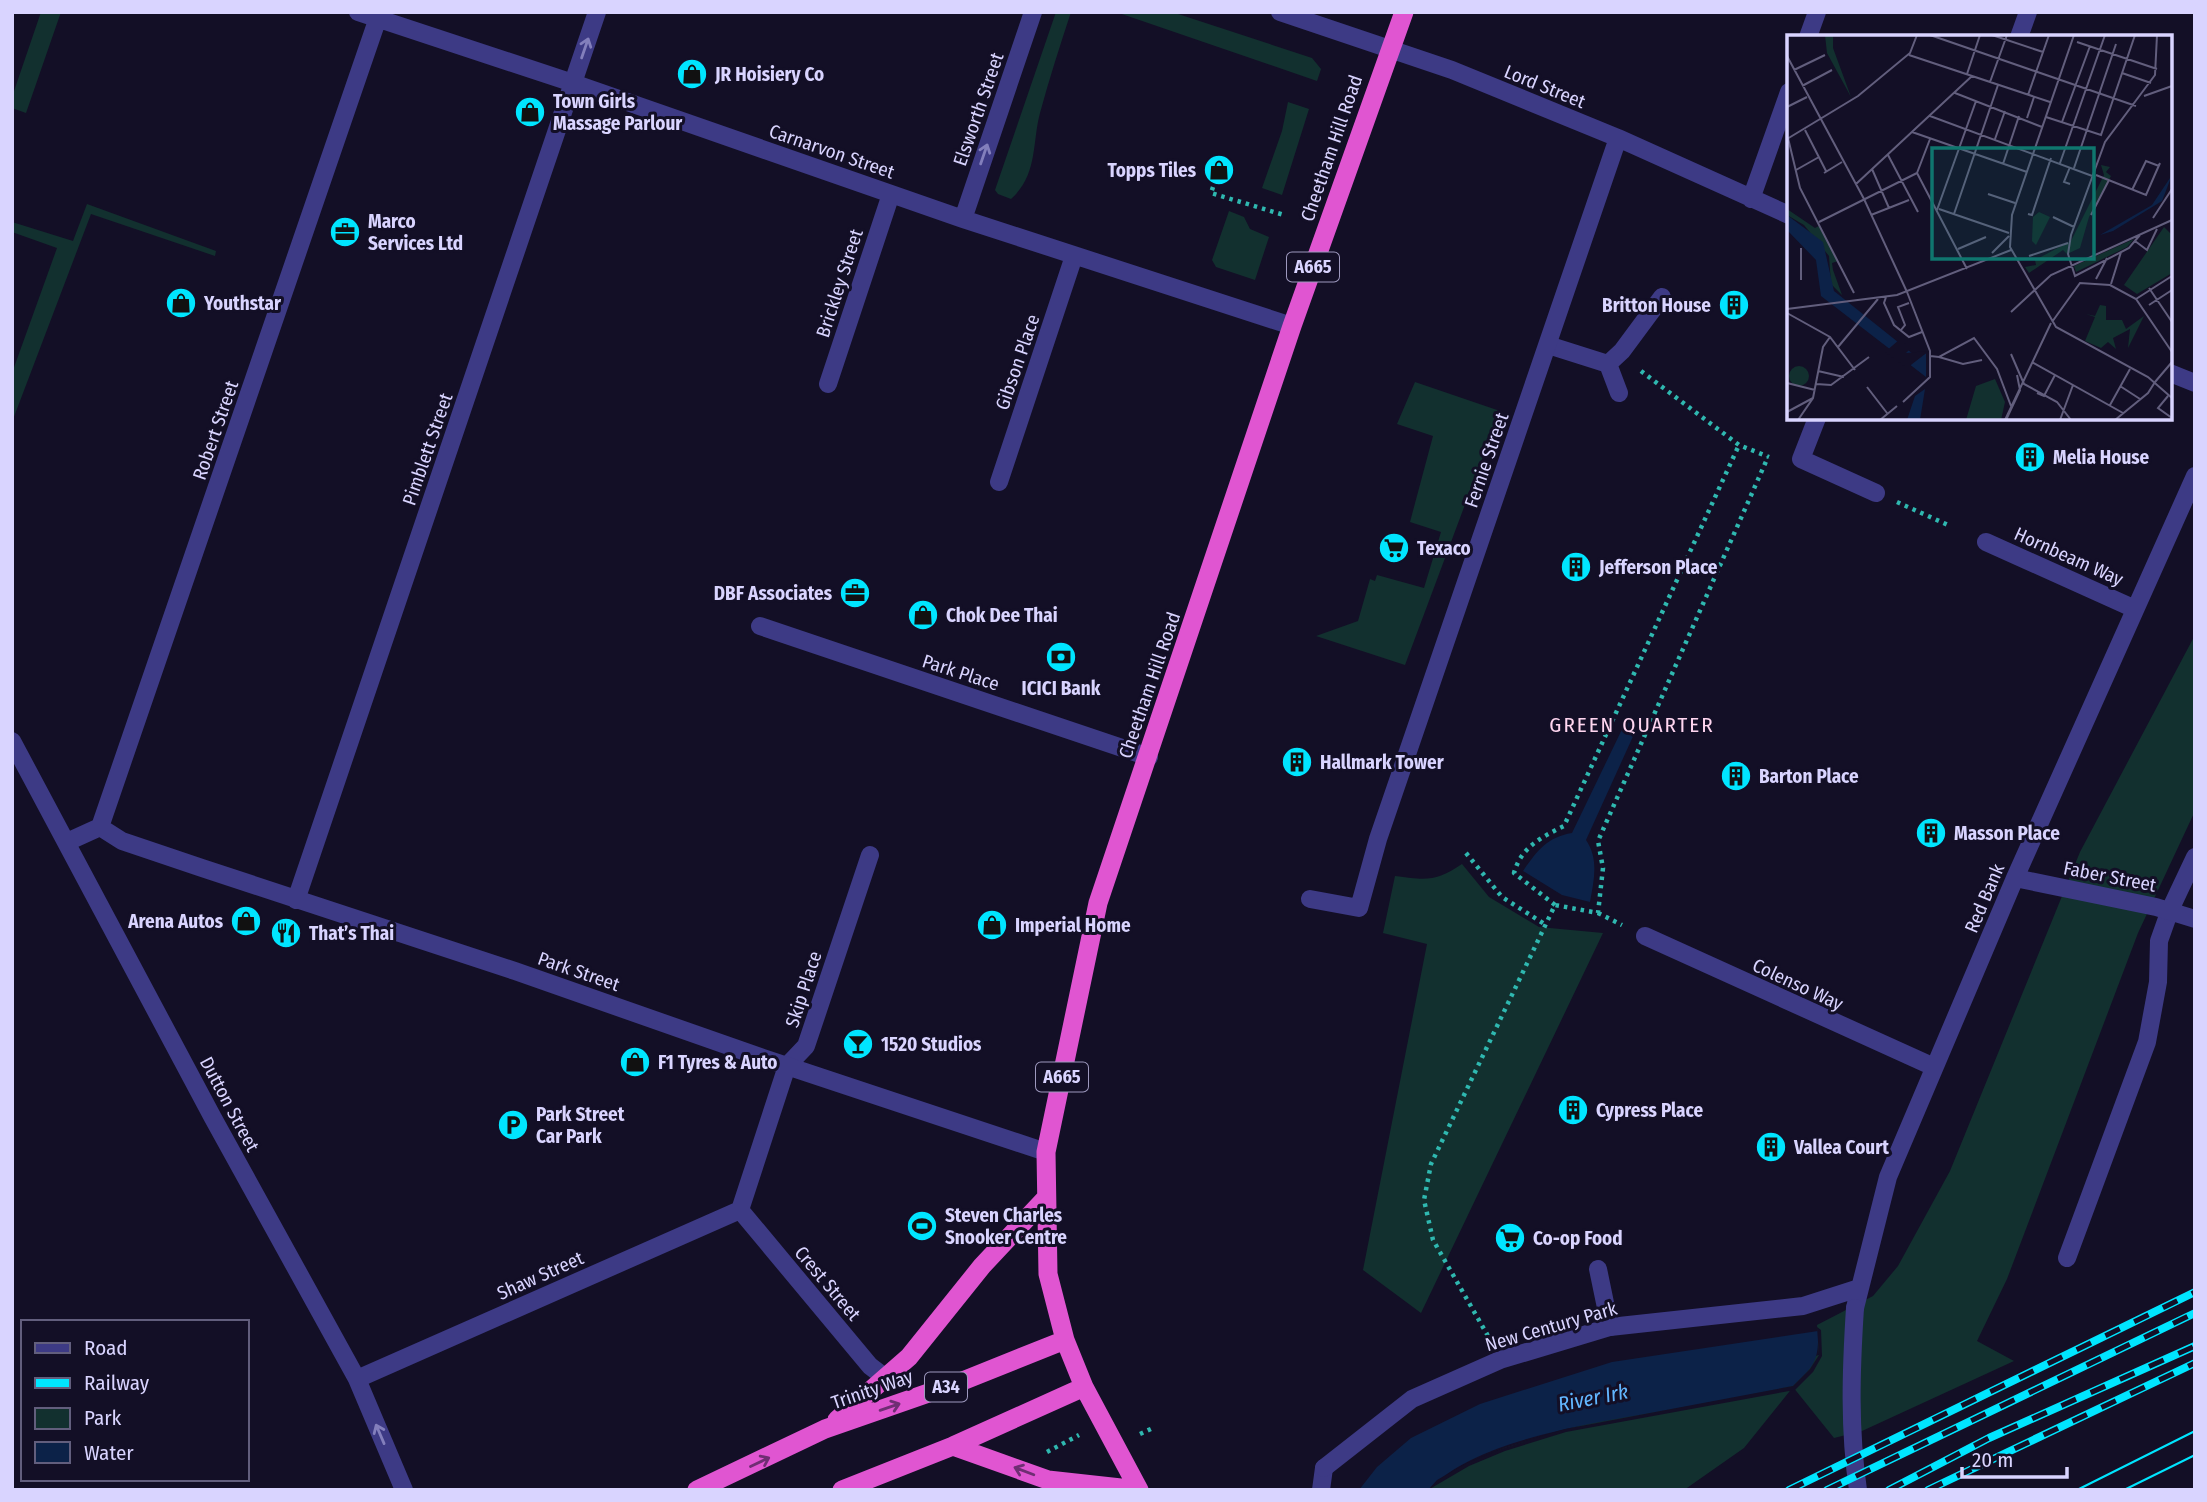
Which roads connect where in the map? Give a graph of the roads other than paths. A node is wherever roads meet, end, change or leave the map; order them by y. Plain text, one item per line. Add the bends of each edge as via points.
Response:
1 (358, 12) edge
2 (597, 12) edge
3 (1033, 12) edge
4 (1280, 12) edge
5 (1404, 12) edge
6 (1816, 12) edge
7 (2028, 12) edge
8 (379, 16) edge
9 (1809, 35) edge
10 (2020, 35) edge
11 (1390, 50) junction
12 (573, 83) junction
13 (1787, 98) edge
14 (1618, 138) junction
15 (891, 194) junction
16 (1751, 199) junction
17 (1787, 214) edge
18 (963, 219) junction
19 (1074, 256) junction
20 (1662, 297) dead end
21 (1292, 326) junction
22 (1548, 345) junction
23 (1608, 364) junction
24 (2172, 374) edge
25 (2195, 383) edge
26 (828, 384) dead end
27 (1619, 393) dead end
28 (1816, 420) edge
29 (2195, 476) edge
30 (999, 482) dead end
31 (1876, 493) road end
32 (1986, 542) dead end
33 (2135, 609) junction
34 (760, 626) dead end
35 (12, 741) edge
36 (1149, 757) junction
37 (100, 827) junction
38 (67, 842) junction
39 (870, 855) dead end
40 (2195, 857) edge
41 (2015, 878) junction
42 (1310, 899) dead end
43 (296, 900) junction
44 (2170, 911) junction
45 (2195, 919) edge
46 (1645, 936) dead end
47 (787, 1066) junction
48 (1934, 1067) junction
49 (1046, 1152) junction
50 (1045, 1199) junction
51 (740, 1210) junction
52 (2067, 1258) dead end
53 (1598, 1269) dead end
54 (1859, 1288) junction
55 (1610, 1327) junction
56 (1065, 1340) junction
57 (357, 1379) junction
58 (887, 1379) junction
59 (1084, 1387) junction
60 (825, 1430) junction
61 (953, 1446) junction
62 (404, 1490) edge
63 (697, 1490) edge
64 (842, 1490) edge
65 (1139, 1490) edge
66 (1321, 1490) edge
67 (1858, 1490) edge

1 - 8 street, Carnarvon Street
12 -> 2 street, Pimblett Street
18 -> 3 street, Elsworth Street
4 - 11 street, Lord Street
5 - 11 highway, Cheetham Hill Road / A665
6 - 9 street
7 - 10 street
8 - 12 street, Carnarvon Street
8 - 37 street, Robert Street
11 - 14 street, Lord Street via 1452,70
11 - 21 highway, Cheetham Hill Road / A665
12 - 15 street, Carnarvon Street
12 - 43 street, Pimblett Street
13 - 16 street
14 - 16 street, Lord Street
14 - 22 street, Fernie Street
15 - 18 street, Carnarvon Street
15 - 26 street, Brickley Street
16 - 17 street, Lord Street
18 - 19 street, Carnarvon Street
19 - 21 street, Carnarvon Street
19 - 30 street, Gibson Place
20 - 23 street
21 - 36 highway, Cheetham Hill Road / A665
22 - 23 street
22 - 42 street, Fernie Street via 1378,839 1359,908
23 - 27 street
24 - 25 street
28 - 31 street via 1801,458
29 - 33 street, Red Bank
32 - 33 street, Hornbeam Way
33 - 41 street, Red Bank
34 - 36 street, Park Place
35 - 38 street, Dutton Street
36 - 49 highway, Cheetham Hill Road / A665 via 1098,904
37 - 38 street
37 - 43 street, Park Street via 122,841
38 - 57 street, Dutton Street
39 - 47 street, Skip Place via 806,1046
40 - 44 street
41 - 44 street, Faber Street
41 - 48 street, Red Bank
43 - 47 street, Park Street
44 - 45 street, Faber Street
44 - 52 street via 2159,941 2158,982 2147,1042
46 - 48 street, Colenso Way
47 - 49 street, Park Street
47 - 51 street, Skip Place
48 - 54 street, Red Bank via 1888,1177
49 - 50 highway, Cheetham Hill Road / A665
50 - 56 highway, Cheetham Hill Road / A665 via 1048,1274
50 - 58 highway
51 - 57 street, Shaw Street
51 - 58 street, Crest Street via 870,1366
53 - 55 street
54 - 55 street, New Century Park via 1803,1306
54 - 67 street, Red Bank via 1851,1375 1851,1446
55 - 66 street, New Century Park via 1500,1360 1412,1399 1324,1468
56 - 59 highway, Cheetham Hill Road / A665
60 -> 56 highway, Trinity Way / A34
62 -> 57 street, Dutton Street
58 - 60 highway
59 - 61 highway
59 - 65 highway, Cheetham Hill Road / A665
63 -> 60 highway, Trinity Way / A34
61 - 64 highway
65 -> 61 highway via 1048,1480

